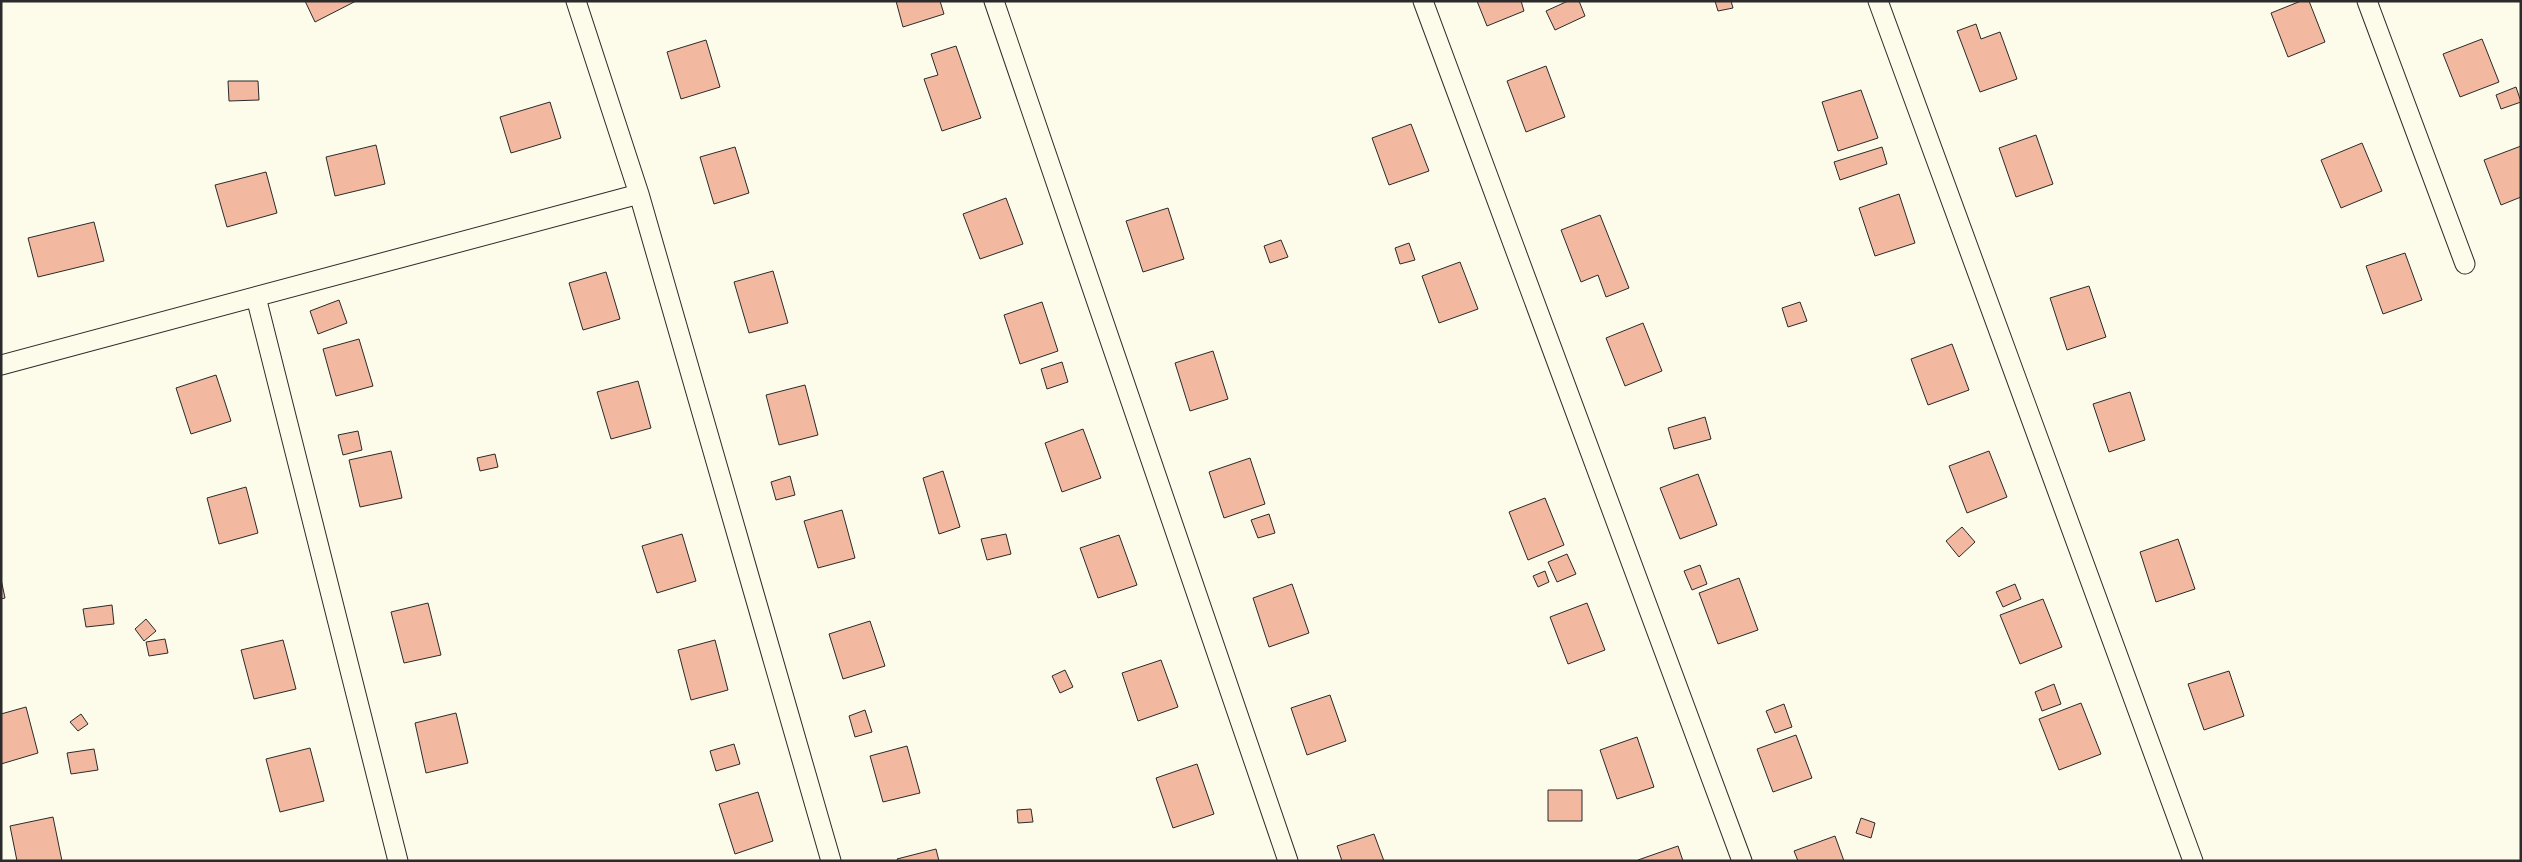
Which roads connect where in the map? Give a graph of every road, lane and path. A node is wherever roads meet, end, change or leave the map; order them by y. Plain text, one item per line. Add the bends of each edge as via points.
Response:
1 (576, 1) edge
2 (994, 1) edge
3 (1423, 1) edge
4 (1878, 1) edge
5 (2367, 1) edge
6 (639, 194) junction
7 (2465, 264) dead end
8 (256, 297) junction
9 (1, 365) edge
10 (398, 861) edge
11 (831, 861) edge
12 (1288, 861) edge
13 (1742, 861) edge
14 (2193, 861) edge

1 - 6 lane
2 - 12 lane
3 - 13 lane
4 - 14 lane
5 - 7 lane
6 - 8 lane
6 - 11 lane
8 - 9 lane
8 - 10 lane

